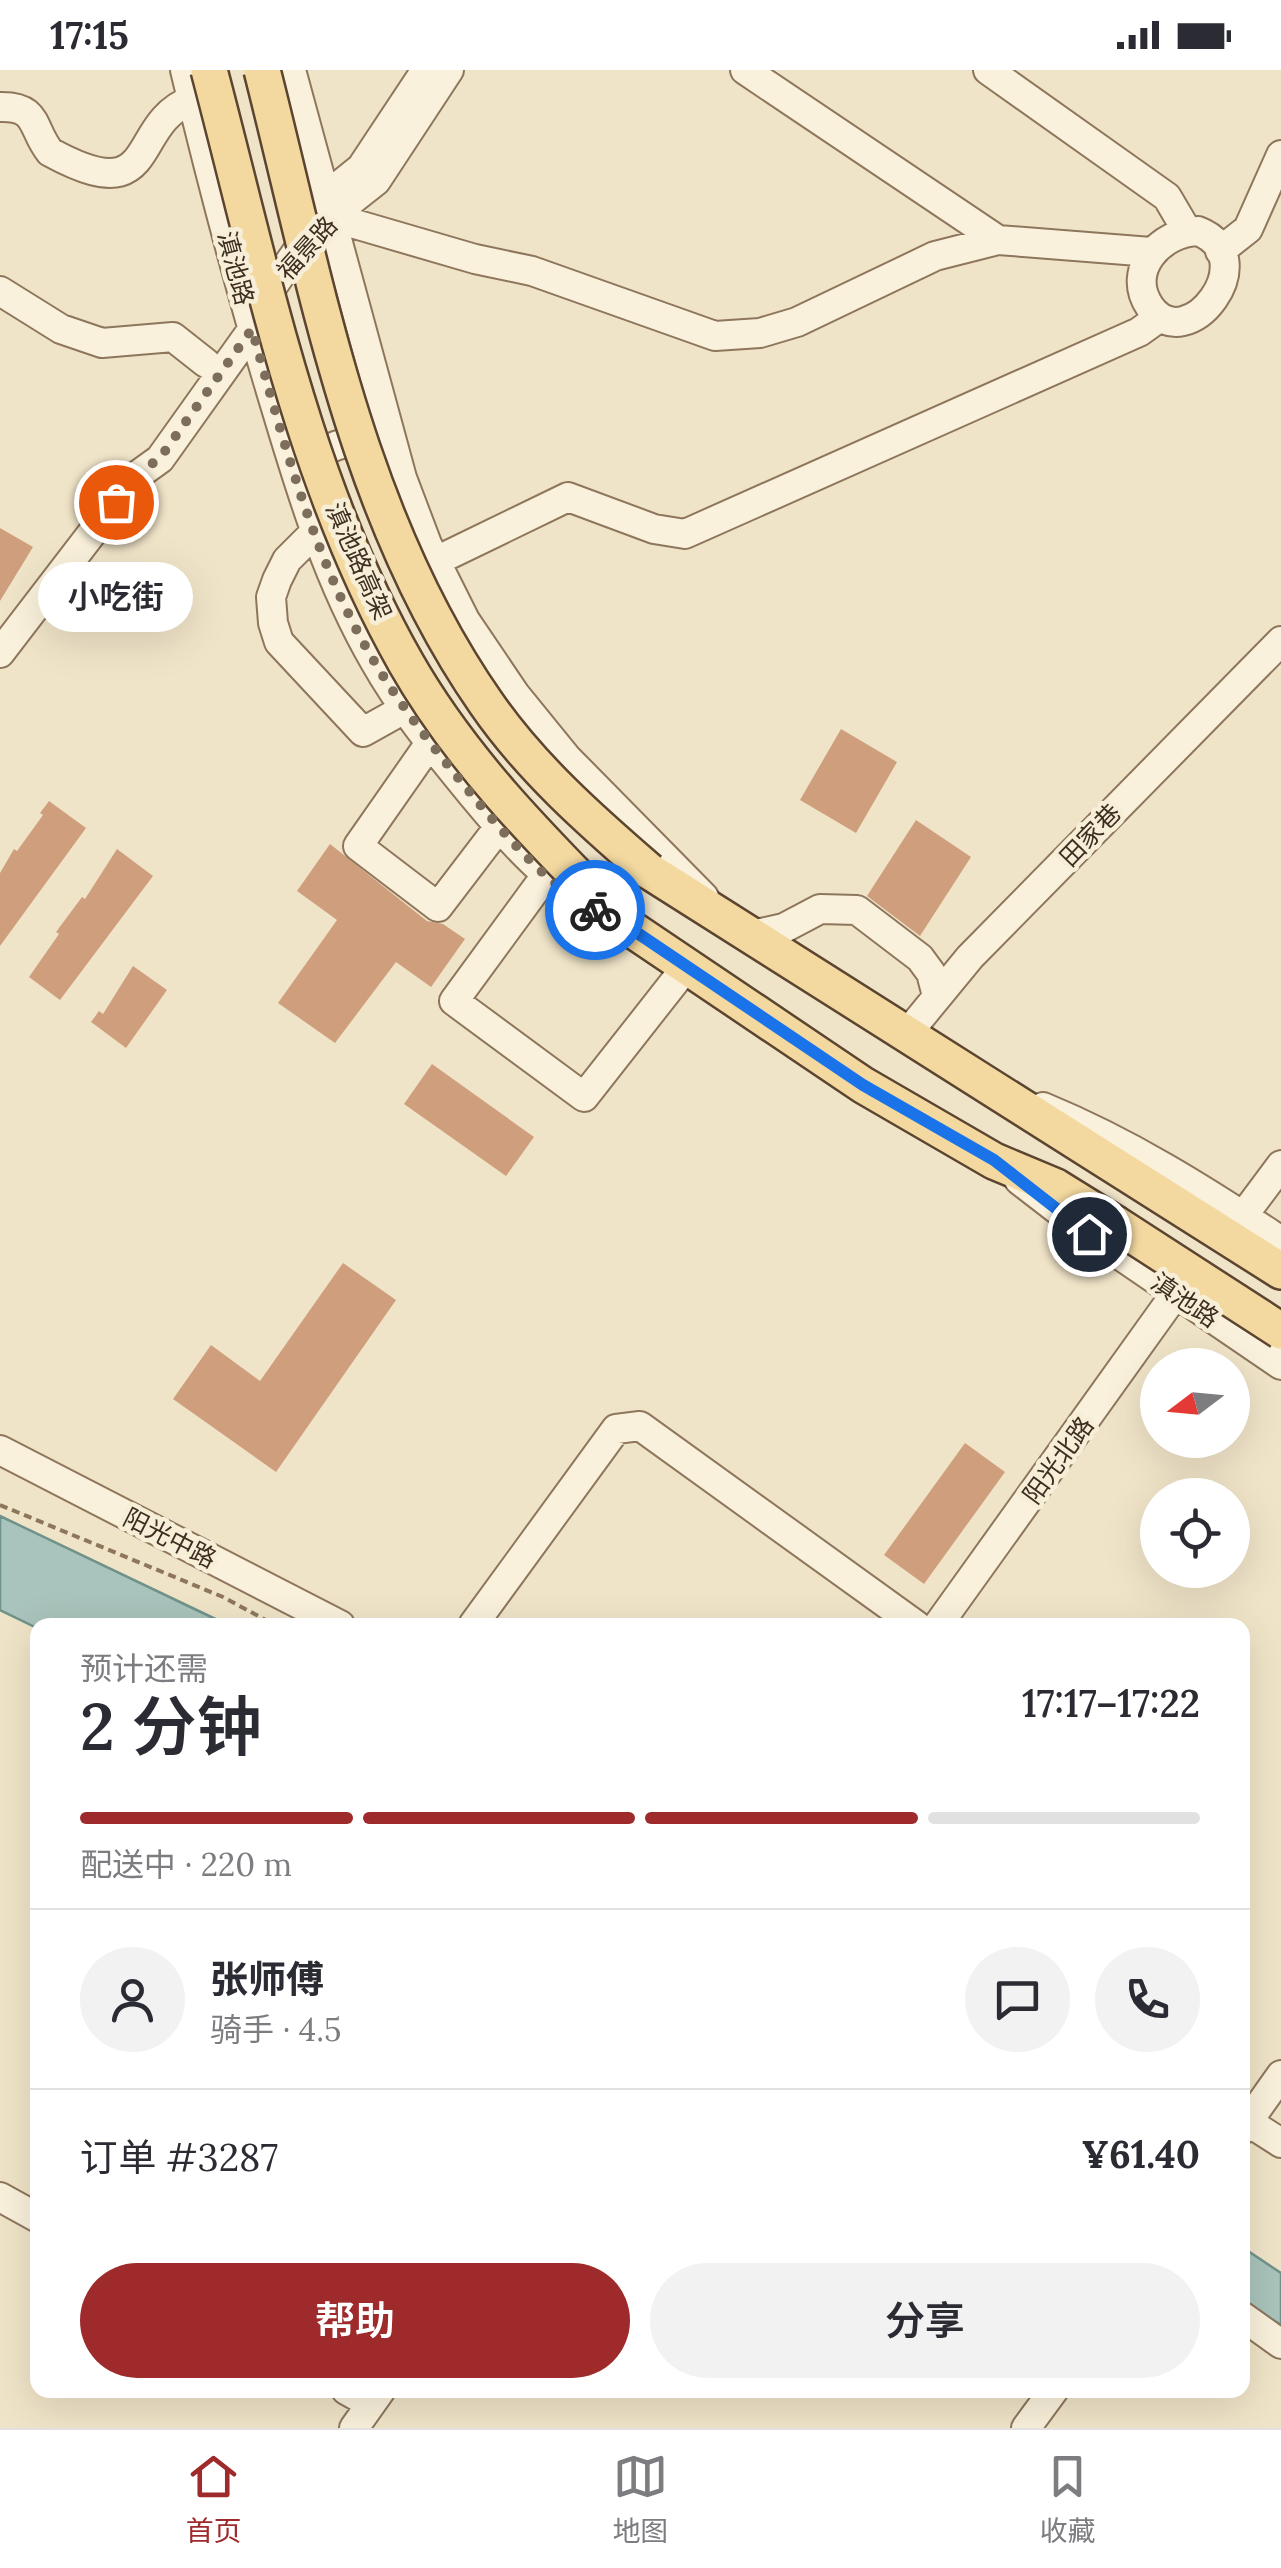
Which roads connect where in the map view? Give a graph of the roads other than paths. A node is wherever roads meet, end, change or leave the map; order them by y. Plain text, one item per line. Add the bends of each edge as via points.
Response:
1 (185, 70) edge
2 (262, 70) edge
3 (291, 70) edge
4 (426, 70) edge
5 (449, 70) edge
6 (745, 70) edge
7 (988, 70) edge
8 (201, 85) edge
9 (0, 106) edge
10 (1281, 155) edge
11 (328, 207) junction
12 (1187, 231) junction
13 (998, 240) junction
14 (1220, 251) junction
15 (1152, 252) junction
16 (0, 291) edge
17 (244, 298) junction
18 (1160, 317) junction
19 (252, 329) junction
20 (206, 363) junction
21 (396, 458) junction
22 (135, 476) junction
23 (300, 489) junction
24 (315, 532) junction
25 (436, 560) junction
26 (1281, 641) edge
27 (0, 653) edge
28 (406, 708) junction
29 (430, 743) junction
30 (498, 827) junction
31 (547, 874) junction
32 (719, 913) junction
33 (624, 924) junction
34 (752, 935) junction
35 (687, 966) junction
36 (937, 996) junction
37 (906, 1035) junction
38 (982, 1082) junction
39 (994, 1160) junction
40 (1281, 1165) edge
41 (1243, 1216) junction
42 (1281, 1241) edge
43 (1281, 1271) edge
44 (1176, 1294) junction
45 (1281, 1331) edge
46 (1281, 1365) edge
47 (0, 1450) edge
48 (326, 1618) edge
49 (479, 1618) edge
50 (906, 1618) edge
51 (943, 1618) edge
52 (1281, 2075) edge
53 (1250, 2115) edge
54 (1250, 2126) edge
55 (1281, 2143) edge
56 (0, 2196) edge
57 (30, 2213) edge
58 (1250, 2322) edge
59 (1281, 2344) edge
60 (375, 2398) edge
61 (1048, 2398) edge
62 (354, 2428) edge
63 (1026, 2428) edge

1 - 8 street, 滇池路
2 - 32 main road, 滇池路高架, bridge via 358,435 415,582 488,705 591,820 649,872
3 - 11 street
4 - 11 street, 福景路
5 - 11 street, 福景路 via 376,181
6 - 13 street
7 - 12 street via 1167,197
8 - 9 street via 134,164 111,174 50,152 29,114
8 - 17 street, 滇池路
8 - 33 main road, 滇池路高架, bridge via 319,468 378,608 407,665 470,758
10 - 14 street via 1248,229
11 - 13 street via 715,336 796,322 935,256
11 - 17 street, 福景路 via 285,235
11 - 19 street, 福景路 via 266,296
11 - 21 street
12 - 14 street via 1208,234
12 - 15 street
13 - 15 street
14 - 18 street via 1224,272 1213,302 1194,316
15 - 18 street via 1143,286
16 - 20 street via 61,329 102,343 173,337
17 - 19 street, 滇池路
17 - 20 street, 福景路
18 - 25 street via 686,534 568,497
19 - 22 street, 福景路 via 160,458
19 - 23 street, 滇池路
20 - 22 street, 福景路 via 146,448
21 - 23 street via 366,442 342,443 314,460
21 - 25 street
22 - 27 street, 福景路
23 - 24 street, 滇池路
24 - 28 street, 滇池路 via 372,658
24 - 28 street via 277,580 272,597 279,642 363,732
25 - 32 street via 464,620 515,694
26 - 36 street, 田家巷
28 - 29 street, 滇池路
29 - 30 street, 滇池路
29 - 30 street via 358,846 438,908
30 - 31 street, 滇池路
31 - 33 street, 滇池路 via 577,901
31 - 35 street via 454,1001 584,1096
32 - 34 main road
33 - 35 main road, 滇池路
34 - 36 street via 820,909 858,910 920,958
34 - 37 main road
35 - 39 main road, 滇池路 via 863,1085
36 - 37 street, 田家巷
37 - 38 main road
38 - 41 street via 1096,1129
38 - 43 main road
39 - 44 street, 滇池路
39 - 45 main road, 滇池路, bridge via 1056,1187
40 - 41 street
41 - 42 street
44 - 46 street, 滇池路
44 - 51 street, 阳光北路
47 - 48 street, 阳光中路
49 - 50 street via 616,1430 640,1426
52 - 53 street
54 - 55 street
56 - 57 street
58 - 59 street
60 - 62 street
61 - 63 street

